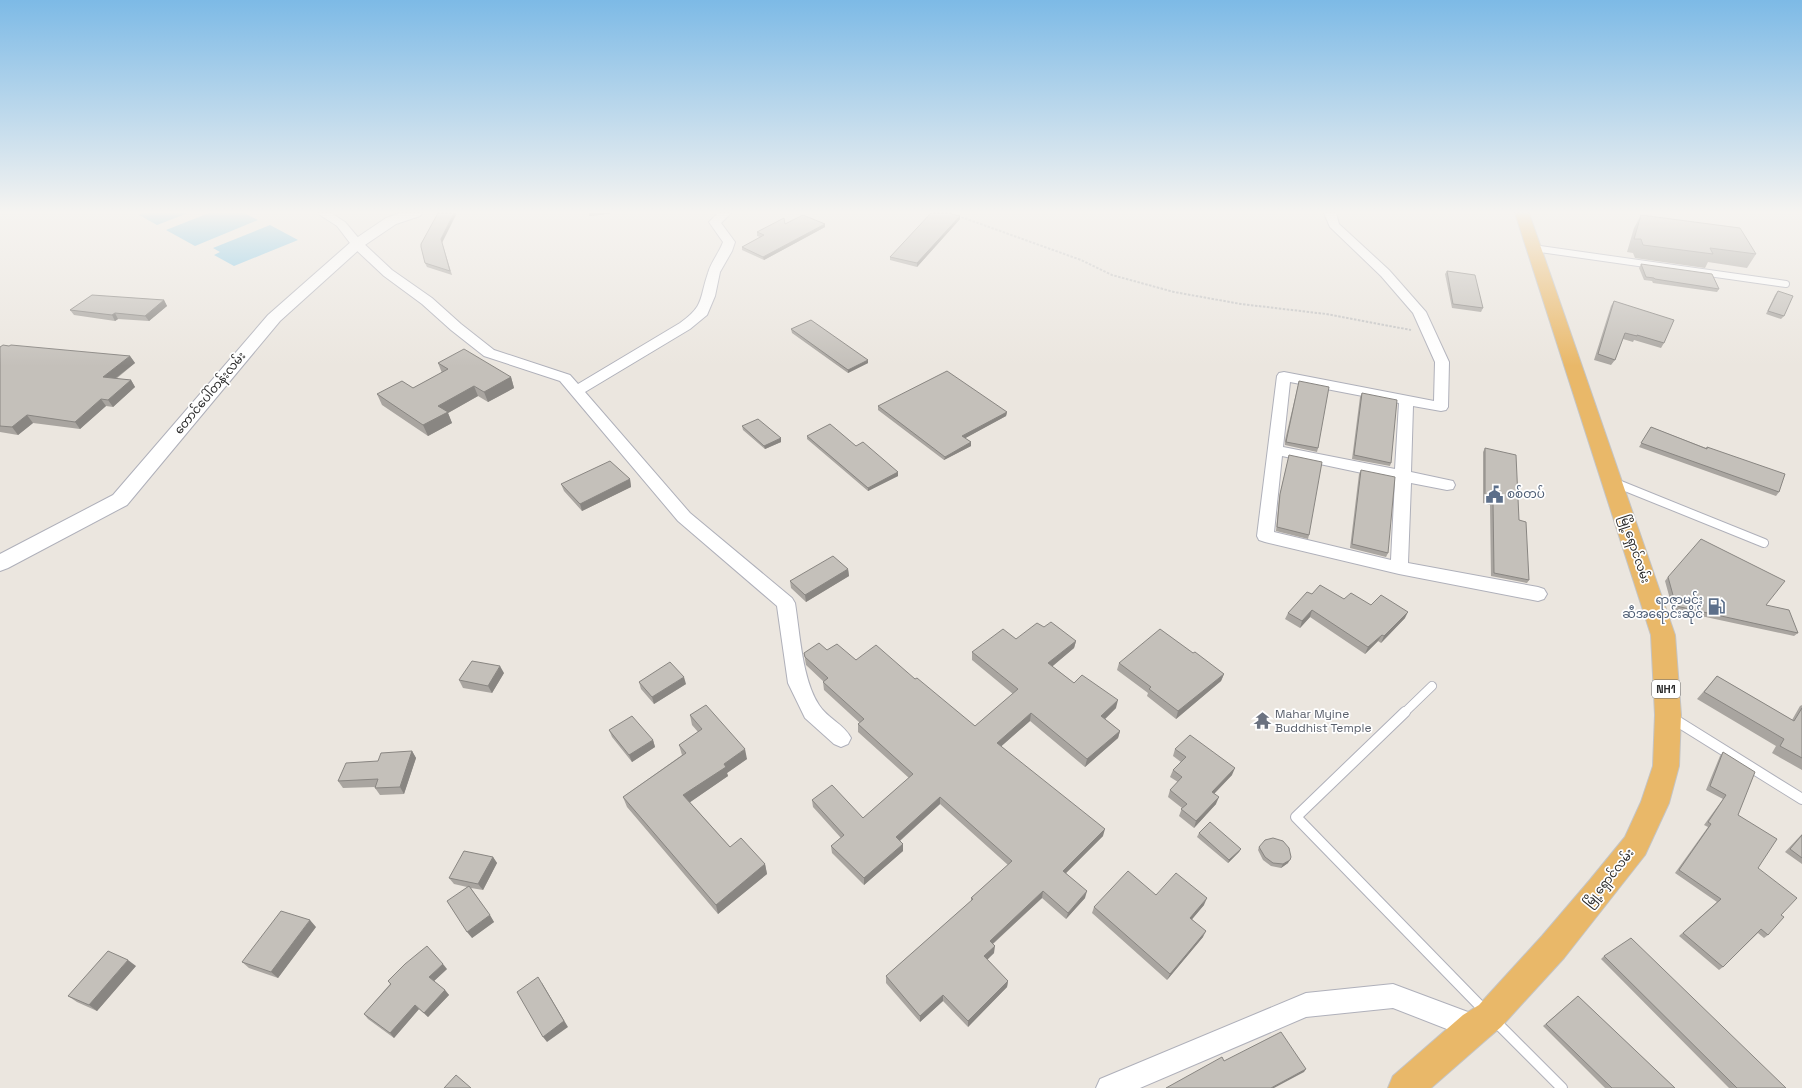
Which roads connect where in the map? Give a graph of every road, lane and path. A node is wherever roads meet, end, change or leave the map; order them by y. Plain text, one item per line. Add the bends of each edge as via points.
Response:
1 (335, 264) edge
2 (378, 264) edge
3 (719, 264) edge
4 (1089, 264) edge
5 (1376, 264) edge
6 (1538, 264) edge
7 (1644, 264) edge
8 (1786, 284) dead end
9 (1429, 334) junction
10 (576, 391) junction
11 (1406, 400) junction
12 (1275, 450) junction
13 (1403, 476) junction
14 (1613, 482) junction
15 (1447, 485) dead end
16 (1764, 543) dead end
17 (0, 563) edge
18 (1399, 568) junction
19 (1538, 594) dead end
20 (1432, 686) dead end
21 (1668, 715) junction
22 (841, 738) dead end
23 (1802, 800) edge
24 (1482, 1022) junction
25 (1418, 1084) edge
26 (1109, 1088) edge
27 (1562, 1088) edge

1 - 17 street, တောင်ပေါ်တန်းလမ်း via 274,318 120,500
2 - 10 street via 489,353 565,378
3 - 10 street via 700,315
4 - 9 path via 1112,275 1174,292 1241,304 1326,314
5 - 9 street via 1419,312
6 - 14 highway, မြို့ရှောင်လမ်း / NH1
7 - 8 lane
9 - 11 street via 1442,362 1441,407
10 - 22 street via 684,517 786,603 798,683 812,712
11 - 12 street via 1284,376
11 - 13 street
12 - 13 street
12 - 18 street via 1264,536
13 - 15 street
13 - 18 street
14 - 16 lane
14 - 21 highway, မြို့ရှောင်လမ်း / NH1 via 1663,635
18 - 19 street
20 - 24 lane via 1296,817
21 - 23 lane
21 - 24 highway, မြို့ရှောင်လမ်း / NH1 via 1666,766 1655,802 1635,846 1553,947
24 - 25 highway, မြို့ရှောင်လမ်း / NH1
24 - 26 street via 1393,996 1306,1005
24 - 27 lane

